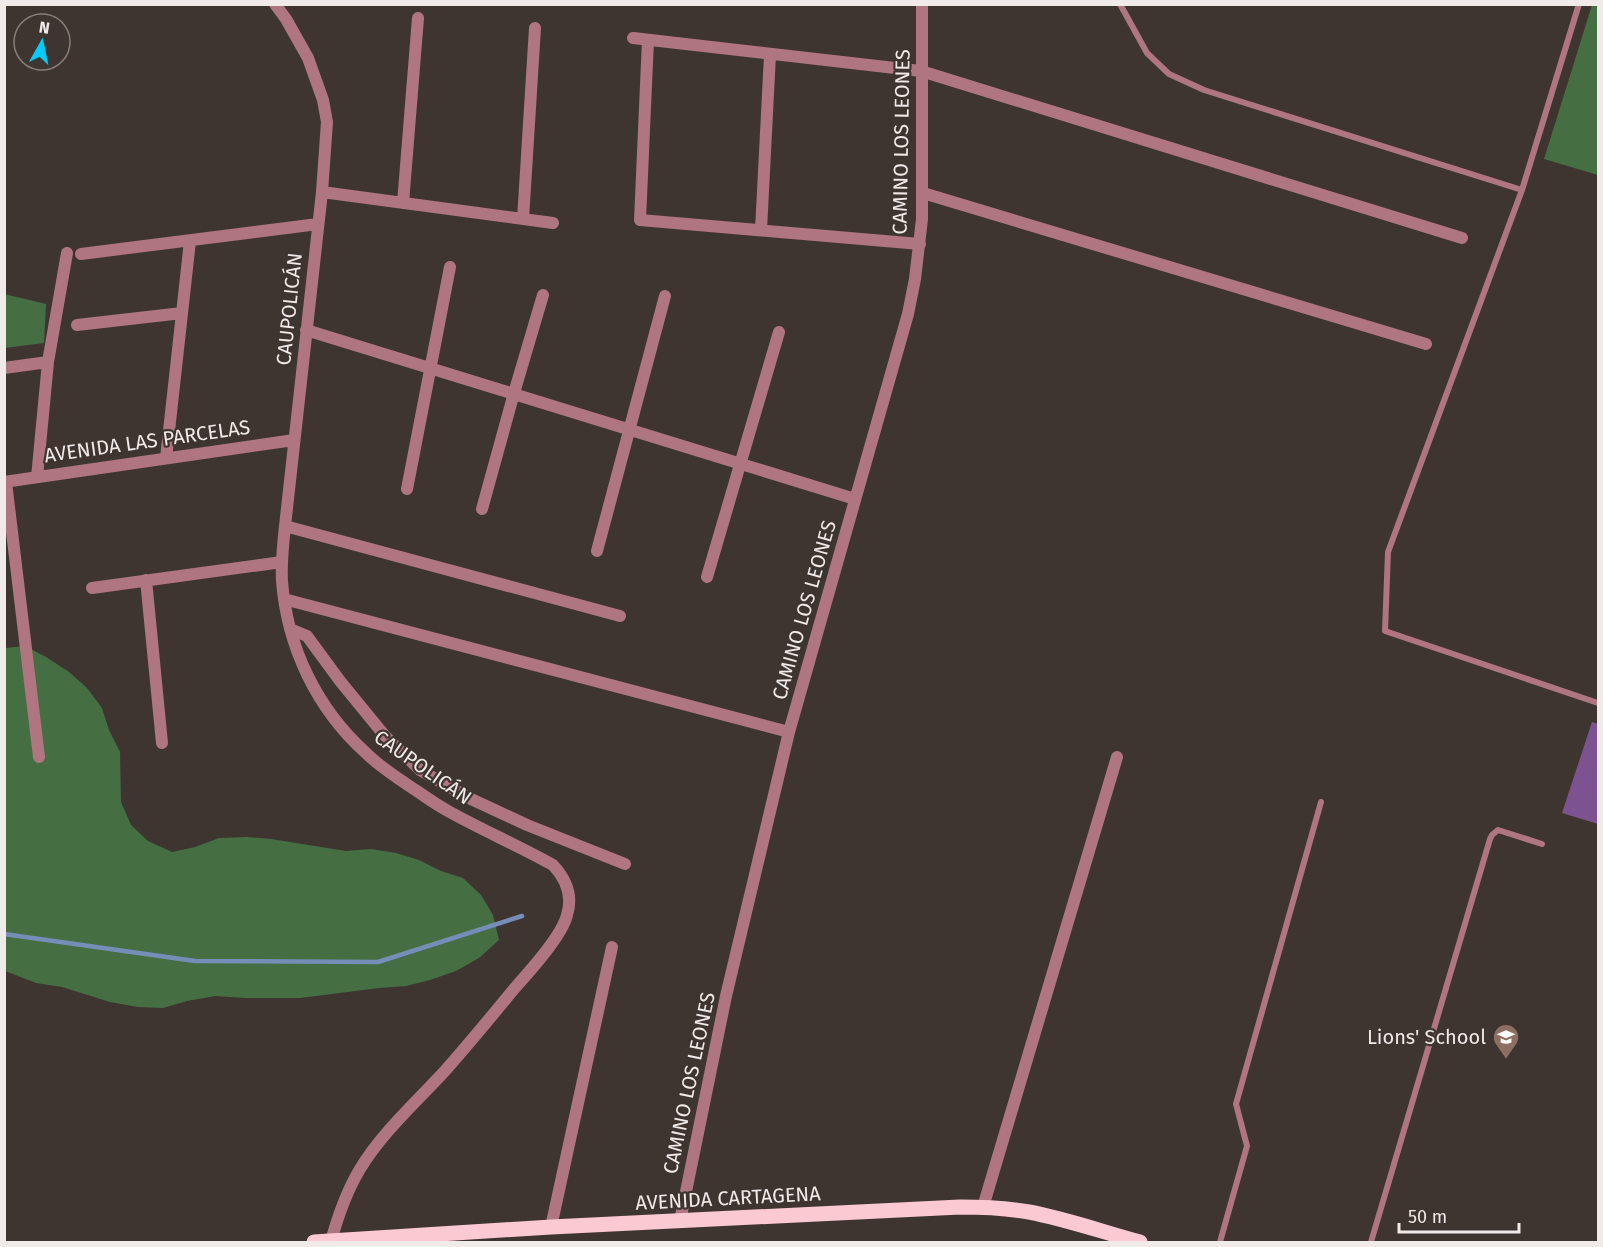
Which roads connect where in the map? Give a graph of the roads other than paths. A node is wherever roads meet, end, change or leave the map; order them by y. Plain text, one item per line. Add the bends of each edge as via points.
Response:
1 (275, 4) edge
2 (922, 4) edge
3 (1120, 4) edge
4 (1579, 4) edge
5 (418, 18) dead end
6 (535, 28) dead end
7 (633, 39) dead end
8 (648, 40) junction
9 (770, 55) junction
10 (921, 71) junction
11 (1522, 190) junction
12 (322, 192) junction
13 (923, 193) junction
14 (403, 203) junction
15 (523, 219) junction
16 (553, 223) dead end
17 (318, 224) junction
18 (761, 230) junction
19 (1462, 238) dead end
20 (190, 241) junction
21 (920, 244) junction
22 (67, 253) dead end
23 (81, 254) dead end
24 (450, 267) dead end
25 (543, 295) dead end
26 (665, 296) dead end
27 (182, 313) junction
28 (77, 325) dead end
29 (306, 330) junction
30 (779, 332) dead end
31 (1426, 344) dead end
32 (48, 362) junction
33 (432, 367) junction
34 (4, 368) edge
35 (514, 393) junction
36 (629, 429) junction
37 (294, 440) junction
38 (166, 458) junction
39 (740, 463) junction
40 (37, 477) junction
41 (5, 482) edge
42 (407, 489) dead end
43 (855, 499) junction
44 (482, 509) dead end
45 (285, 526) junction
46 (597, 551) dead end
47 (282, 562) junction
48 (707, 578) dead end
49 (146, 580) junction
50 (92, 588) dead end
51 (284, 598) junction
52 (620, 616) dead end
53 (290, 629) junction
54 (1599, 703) edge
55 (789, 732) junction
56 (162, 743) dead end
57 (39, 757) dead end
58 (1117, 758) dead end
59 (1321, 802) dead end
60 (1542, 844) dead end
61 (625, 864) dead end
62 (612, 947) dead end
63 (983, 1207) junction
64 (681, 1221) junction
65 (551, 1227) junction
66 (331, 1241) edge
67 (314, 1242) edge
68 (1140, 1242) edge
69 (1220, 1242) edge
70 (1371, 1242) edge

1 - 12 street, CAUPOLICÁN via 308,58 323,100 327,122
2 - 10 street, CAMINO LOS LEONES
3 - 11 lane via 1147,53 1169,74 1195,86
4 - 11 lane
5 - 14 street
6 - 15 street
7 - 8 street
8 - 9 street
8 - 18 street via 640,220
9 - 10 street
9 - 18 street
10 - 13 street, CAMINO LOS LEONES
10 - 19 street
11 - 54 lane via 1388,552 1385,631
12 - 14 street
12 - 17 street, CAUPOLICÁN
13 - 21 street, CAMINO LOS LEONES
13 - 31 street
14 - 15 street
15 - 16 street
17 - 20 street
17 - 29 street, CAUPOLICÁN
18 - 21 street
20 - 23 street
20 - 27 street
21 - 43 street, CAMINO LOS LEONES via 908,314
22 - 32 street
24 - 33 street
25 - 35 street
26 - 36 street
27 - 28 street
27 - 38 street
29 - 33 street
29 - 37 street, CAUPOLICÁN
30 - 39 street
32 - 34 street
32 - 40 street
33 - 35 street
33 - 42 street
35 - 36 street
35 - 44 street
36 - 39 street
36 - 46 street
37 - 38 street, AVENIDA LAS PARCELAS
37 - 45 street, CAUPOLICÁN
38 - 40 street, AVENIDA LAS PARCELAS
39 - 43 street
39 - 48 street
40 - 41 street, AVENIDA LAS PARCELAS
41 - 57 street
43 - 55 street, CAMINO LOS LEONES
45 - 47 street, CAUPOLICÁN
45 - 52 street
47 - 49 street
47 - 51 street, CAUPOLICÁN
49 - 50 street
49 - 56 street
51 - 53 street, CAUPOLICÁN
51 - 55 street
53 - 61 street via 307,636 385,736 420,770 517,821
53 - 66 street, CAUPOLICÁN via 314,689 353,741 382,767 446,810 553,865 564,880 569,898 563,926 532,968 369,1156 343,1202
55 - 64 street, CAMINO LOS LEONES via 726,996
58 - 63 street
59 - 69 lane via 1236,1104 1247,1146
60 - 70 lane via 1498,830 1490,839
62 - 65 street
63 - 64 main road, AVENIDA CARTAGENA
63 - 68 main road, AVENIDA CARTAGENA via 1051,1217
64 - 65 main road, AVENIDA CARTAGENA
65 - 66 main road, AVENIDA CARTAGENA
66 - 67 main road, AVENIDA CARTAGENA

